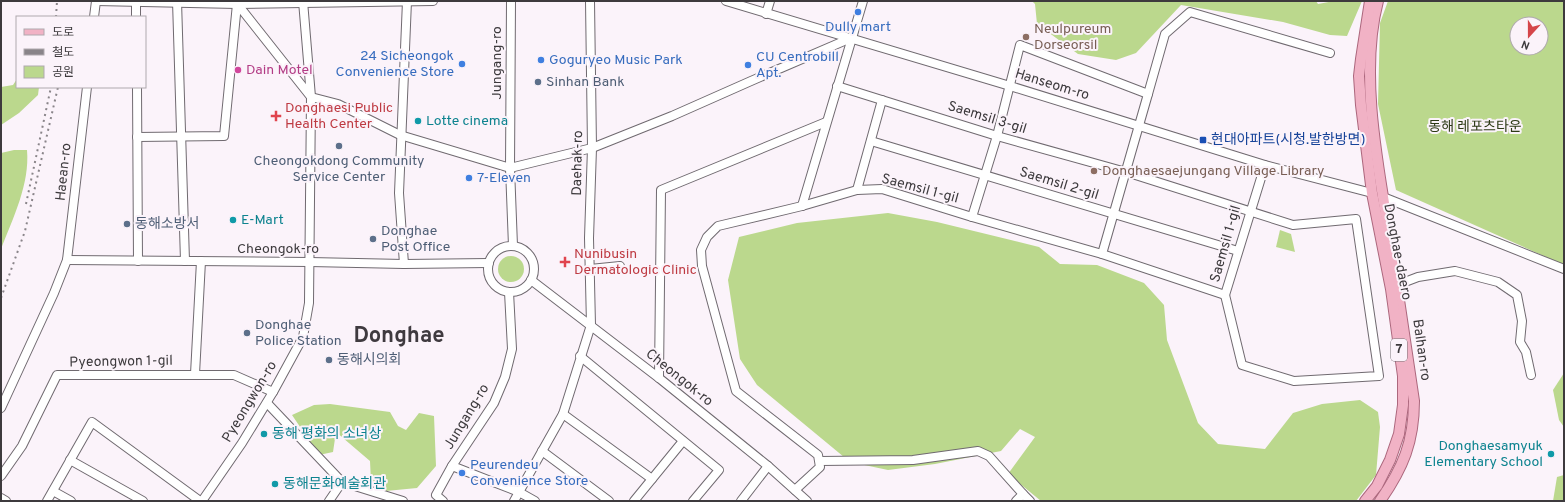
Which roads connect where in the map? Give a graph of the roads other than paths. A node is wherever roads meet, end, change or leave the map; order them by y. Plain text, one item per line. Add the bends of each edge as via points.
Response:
1 (96, 1) edge
2 (433, 1) edge
3 (511, 1) edge
4 (590, 1) edge
5 (726, 1) edge
6 (770, 1) edge
7 (863, 1) edge
8 (1370, 1) edge
9 (1378, 1) edge
10 (177, 2) edge
11 (407, 2) edge
12 (136, 3) junction
13 (236, 3) edge
14 (304, 3) edge
15 (766, 14) junction
16 (94, 16) edge
17 (136, 16) edge
18 (851, 38) junction
19 (1330, 53) dead end
20 (837, 86) junction
21 (1010, 86) junction
22 (87, 88) edge
23 (137, 88) edge
24 (1148, 94) junction
25 (311, 97) junction
26 (882, 100) junction
27 (826, 122) junction
28 (1139, 125) junction
29 (400, 135) junction
30 (182, 136) junction
31 (997, 136) junction
32 (137, 137) junction
33 (871, 141) junction
34 (592, 148) junction
35 (1265, 165) junction
36 (510, 168) junction
37 (1126, 172) junction
38 (984, 174) junction
39 (858, 190) junction
40 (1372, 192) junction
41 (1383, 197) junction
42 (802, 206) junction
43 (1250, 211) junction
44 (1114, 215) junction
45 (972, 217) junction
46 (513, 246) junction
47 (1238, 251) junction
48 (1102, 254) junction
49 (67, 260) junction
50 (138, 261) junction
51 (186, 261) junction
52 (201, 261) junction
53 (310, 262) junction
54 (489, 263) junction
55 (404, 264) junction
56 (620, 266) dead end
57 (590, 269) junction
58 (1564, 269) edge
59 (531, 280) junction
60 (1397, 285) junction
61 (509, 292) junction
62 (1225, 295) junction
63 (591, 325) junction
64 (580, 356) junction
65 (195, 374) junction
66 (1531, 375) dead end
67 (659, 378) junction
68 (273, 392) junction
69 (267, 403) junction
70 (1, 408) edge
71 (563, 414) junction
72 (683, 441) junction
73 (542, 451) junction
74 (70, 460) junction
75 (820, 461) junction
76 (452, 466) junction
77 (768, 466) junction
78 (1, 476) edge
79 (652, 479) junction
80 (342, 482) junction
81 (795, 490) junction
82 (53, 491) junction
83 (519, 492) junction
84 (1023, 494) junction
85 (1, 498) edge
86 (437, 499) edge
87 (6, 501) edge
88 (47, 501) edge
89 (71, 501) edge
90 (143, 501) edge
91 (201, 501) edge
92 (329, 501) edge
93 (403, 501) edge
94 (514, 501) edge
95 (535, 501) edge
96 (609, 501) edge
97 (634, 501) edge
98 (693, 501) edge
99 (741, 501) edge
100 (807, 501) edge
101 (1016, 501) edge
102 (1030, 501) edge
103 (1365, 501) edge
104 (1380, 501) edge

1 - 12 street
1 - 16 street
2 - 11 street
3 - 36 street, Jungang-ro
4 - 34 street, Daehak-ro
5 - 15 street, Hanseom-ro
6 - 15 street
7 - 18 street
8 - 40 main road, Donghae-daero / 7 via 1359,76
9 - 41 main road, Donghae-daero / 7 via 1370,50 1370,92
10 - 12 street
10 - 13 street
10 - 30 street
11 - 14 street
11 - 29 street
12 - 17 street
13 - 14 street
13 - 25 street
13 - 30 street via 224,136
14 - 25 street, Pyeongwon-ro
15 - 18 street, Hanseom-ro
18 - 20 street
18 - 21 street, Hanseom-ro
18 - 34 street
19 - 24 street via 1190,12 1165,34
20 - 26 street, Saemsil 3-gil
20 - 27 street
21 - 24 street via 1020,45
21 - 28 street, Hanseom-ro
21 - 31 street
22 - 49 street, Haean-ro
23 - 32 street
24 - 28 street
25 - 29 street via 338,104
25 - 53 street, Pyeongwon-ro
26 - 31 street, Saemsil 3-gil
26 - 33 street
27 - 42 street
27 - 67 street via 661,190
28 - 35 street, Hanseom-ro
28 - 37 street
29 - 36 street
29 - 55 street via 399,193
30 - 32 street
30 - 51 street
31 - 37 street, Saemsil 3-gil
31 - 38 street
32 - 50 street
33 - 38 street, Saemsil 2-gil
33 - 39 street
34 - 36 street
34 - 57 street, Daehak-ro
35 - 40 street, Hanseom-ro
35 - 43 street, Saemsil 1-gil
36 - 46 street, Jungang-ro
37 - 43 street, Saemsil 3-gil
37 - 44 street
38 - 44 street, Saemsil 2-gil
38 - 45 street
39 - 42 street, Saemsil 1-gil
39 - 45 street, Saemsil 1-gil via 882,189
40 - 41 main road
40 - 103 main road, Donghae-daero / 7 via 1391,289 1403,376 1399,434 1377,486
41 - 58 street
41 - 60 main road, Balhan-ro / 7
42 - 75 street, Saemsil 1-gil via 718,226 707,237 701,250 702,266 736,391 818,455
43 - 47 street, Saemsil 1-gil
43 - 62 street, Saemsil 3-gil via 1293,226 1356,219 1379,376 1294,381 1242,365
44 - 47 street, Saemsil 2-gil
44 - 48 street
45 - 48 street, Saemsil 1-gil
46 - 54 street via 502,247 495,252
46 - 59 street via 522,248 532,258 534,267
47 - 62 street, Saemsil 1-gil
48 - 62 street, Saemsil 1-gil
49 - 50 street, Cheongok-ro
49 - 70 street, Haean-ro
50 - 51 street, Cheongok-ro
51 - 52 street, Cheongok-ro
52 - 53 street, Cheongok-ro
52 - 65 street
53 - 55 street, Cheongok-ro
53 - 68 street, Pyeongwon-ro via 309,303 303,337
54 - 55 street, Cheongok-ro
54 - 61 street via 491,281 500,290
56 - 57 street
57 - 63 street, Daehak-ro
59 - 61 street via 522,290
59 - 63 street, Cheongok-ro
60 - 66 street via 1418,277 1455,271 1498,282 1517,295 1522,320 1520,342 1526,352
60 - 104 main road, Balhan-ro / 7 via 1414,401 1414,423 1408,451 1396,478
61 - 76 street, Jungang-ro via 512,349 505,378 494,404
63 - 64 street
63 - 67 street, Cheongok-ro
64 - 71 street
64 - 72 street
65 - 68 street, Pyeongwon 1-gil via 234,375
65 - 78 street, Pyeongwon 1-gil via 57,375 22,446
67 - 77 street, Cheongok-ro
68 - 69 street, Pyeongwon-ro
69 - 80 street
69 - 91 street, Pyeongwon-ro
71 - 73 street
71 - 79 street
72 - 79 street
72 - 98 street via 719,470
73 - 83 street
73 - 96 street
74 - 82 street
74 - 90 street
74 - 91 street via 92,422
75 - 81 street via 820,467
75 - 84 street via 914,460 978,451 989,456
76 - 83 street
76 - 86 street, Jungang-ro
77 - 81 street, Cheongok-ro
77 - 99 street
79 - 97 street
80 - 92 street
80 - 93 street
81 - 100 street, Cheongok-ro
82 - 88 street
82 - 89 street
83 - 94 street
83 - 95 street
84 - 101 street
84 - 102 street
85 - 87 street

